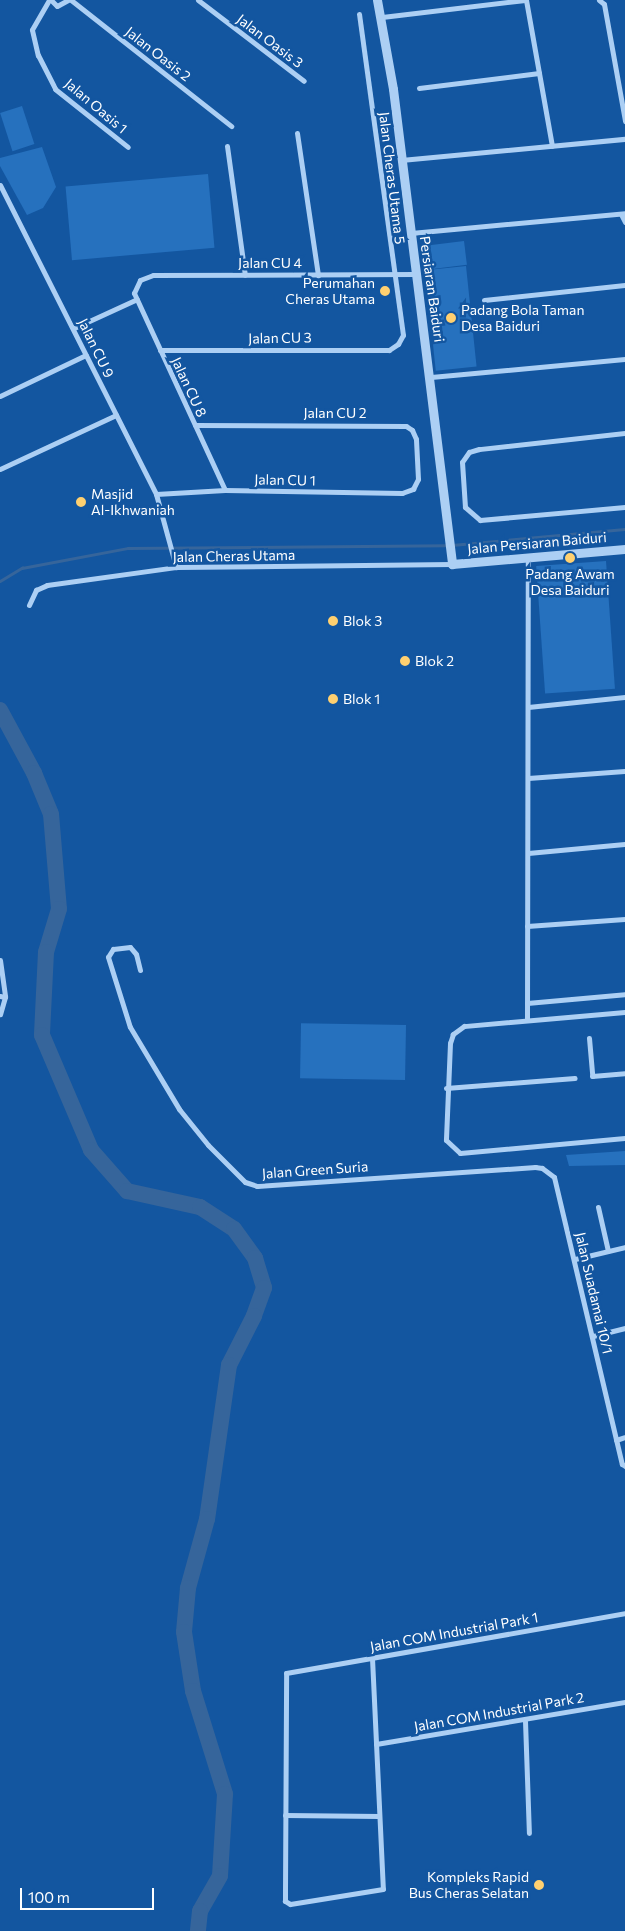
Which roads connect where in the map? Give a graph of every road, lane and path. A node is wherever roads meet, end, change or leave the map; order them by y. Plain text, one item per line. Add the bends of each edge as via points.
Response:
1 (50, 0) edge
2 (70, 0) edge
3 (198, 0) edge
4 (377, 0) edge
5 (526, 0) edge
6 (599, 0) edge
7 (360, 14) dead end
8 (382, 18) junction
9 (539, 73) junction
10 (304, 81) dead end
11 (418, 88) dead end
12 (625, 121) edge
13 (231, 126) dead end
14 (297, 133) dead end
15 (625, 139) edge
16 (227, 146) dead end
17 (552, 146) junction
18 (128, 147) dead end
19 (401, 160) junction
20 (0, 185) edge
21 (623, 214) edge
22 (625, 222) edge
23 (410, 233) junction
24 (416, 274) junction
25 (245, 275) junction
26 (318, 275) junction
27 (393, 275) junction
28 (625, 285) edge
29 (134, 293) joint
30 (137, 299) junction
31 (484, 300) dead end
32 (74, 328) junction
33 (398, 344) joint
34 (160, 350) junction
35 (86, 355) junction
36 (625, 359) edge
37 (430, 377) junction
38 (0, 396) edge
39 (116, 416) junction
40 (195, 425) junction
41 (625, 433) edge
42 (0, 469) edge
43 (413, 489) joint
44 (225, 490) junction
45 (156, 494) junction
46 (625, 508) edge
47 (625, 549) edge
48 (528, 559) junction
49 (452, 564) junction
50 (176, 567) junction
51 (29, 605) dead end
52 (625, 698) edge
53 (528, 707) junction
54 (625, 772) edge
55 (528, 778) junction
56 (625, 844) edge
57 (528, 853) junction
58 (625, 919) edge
59 (527, 926) junction
60 (0, 960) edge
61 (140, 970) dead end
62 (625, 994) edge
63 (2, 996) edge
64 (527, 1003) junction
65 (625, 1012) edge
66 (0, 1014) edge
67 (527, 1020) junction
68 (589, 1038) dead end
69 (625, 1073) edge
70 (575, 1078) dead end
71 (446, 1088) junction
72 (625, 1138) edge
73 (557, 1183) joint
74 (598, 1207) dead end
75 (625, 1247) edge
76 (608, 1251) junction
77 (575, 1259) junction
78 (625, 1328) edge
79 (593, 1336) junction
80 (625, 1437) edge
81 (616, 1440) junction
82 (625, 1466) edge
83 (625, 1613) edge
84 (372, 1658) junction
85 (625, 1702) edge
86 (525, 1721) junction
87 (376, 1744) junction
88 (285, 1815) junction
89 (379, 1816) junction
90 (529, 1833) dead end

1 - 2 street via 62,6
1 - 18 street, Jalan Oasis 1 via 32,30 38,55 56,89
2 - 13 street, Jalan Oasis 2
3 - 10 street, Jalan Oasis 3
4 - 8 street, Persiaran Baiduri
5 - 8 street
5 - 9 street
6 - 12 street via 604,4
7 - 27 street, Jalan Cheras Utama 5
8 - 19 street, Persiaran Baiduri
9 - 11 street
9 - 17 street
14 - 26 street
15 - 17 street
16 - 25 street
17 - 19 street
19 - 23 street, Persiaran Baiduri
20 - 32 street, Jalan CU 9
21 - 22 street
21 - 23 street
23 - 24 street, Persiaran Baiduri
24 - 27 street, Jalan CU 4
24 - 37 street, Persiaran Baiduri
25 - 26 street, Jalan CU 4
25 - 29 street, Jalan CU 4 via 153,275 140,280
26 - 27 street, Jalan CU 4
27 - 33 street, Jalan Cheras Utama 5 via 403,335
28 - 31 street
29 - 30 street, Jalan CU 8
30 - 32 street
30 - 34 street, Jalan CU 8
32 - 35 street, Jalan CU 9
33 - 34 street, Jalan CU 3 via 389,350
34 - 40 street, Jalan CU 8
35 - 38 street
35 - 39 street, Jalan CU 9
36 - 37 street
37 - 49 street, Persiaran Baiduri
39 - 42 street
39 - 45 street, Jalan CU 9
40 - 43 street, Jalan CU 2 via 406,426 416,439 418,479
40 - 44 street, Jalan CU 8
41 - 46 street via 469,452 462,462 465,507 480,520
43 - 44 street, Jalan CU 1 via 402,493
44 - 45 street, Jalan CU 1
45 - 50 street, Jalan CU 9
47 - 48 street, Jalan Persiaran Baiduri
48 - 49 street, Jalan Persiaran Baiduri
48 - 53 street
49 - 50 street, Jalan Cheras Utama
50 - 51 street, Jalan Cheras Utama via 48,585 36,590
52 - 53 street
53 - 55 street
54 - 55 street
55 - 57 street
56 - 57 street
57 - 59 street
58 - 59 street
59 - 64 street
60 - 63 street
61 - 73 street, Jalan Green Suria via 136,954 130,947 113,949 108,958 125,1016 179,1109 208,1145 245,1182 257,1186 535,1167 548,1172
62 - 64 street
63 - 66 street
64 - 67 street
65 - 67 street
67 - 71 street via 464,1026 454,1034 450,1043
68 - 69 street via 592,1076
70 - 71 street
71 - 72 street via 446,1140 460,1153
73 - 77 street, Jalan Suadamai 10/1
74 - 76 street
75 - 76 street
76 - 77 street
77 - 79 street, Jalan Suadamai 10/1
78 - 79 street
79 - 81 street, Jalan Suadamai 10/1
80 - 81 street
81 - 82 street, Jalan Suadamai 10/1
83 - 84 street, Jalan COM Industrial Park 1
84 - 87 street
84 - 88 street, Jalan COM Industrial Park 1 via 286,1673
85 - 86 street, Jalan COM Industrial Park 2
86 - 87 street, Jalan COM Industrial Park 2
86 - 90 street
87 - 89 street
88 - 89 street
88 - 89 street via 285,1901 290,1904 383,1889

